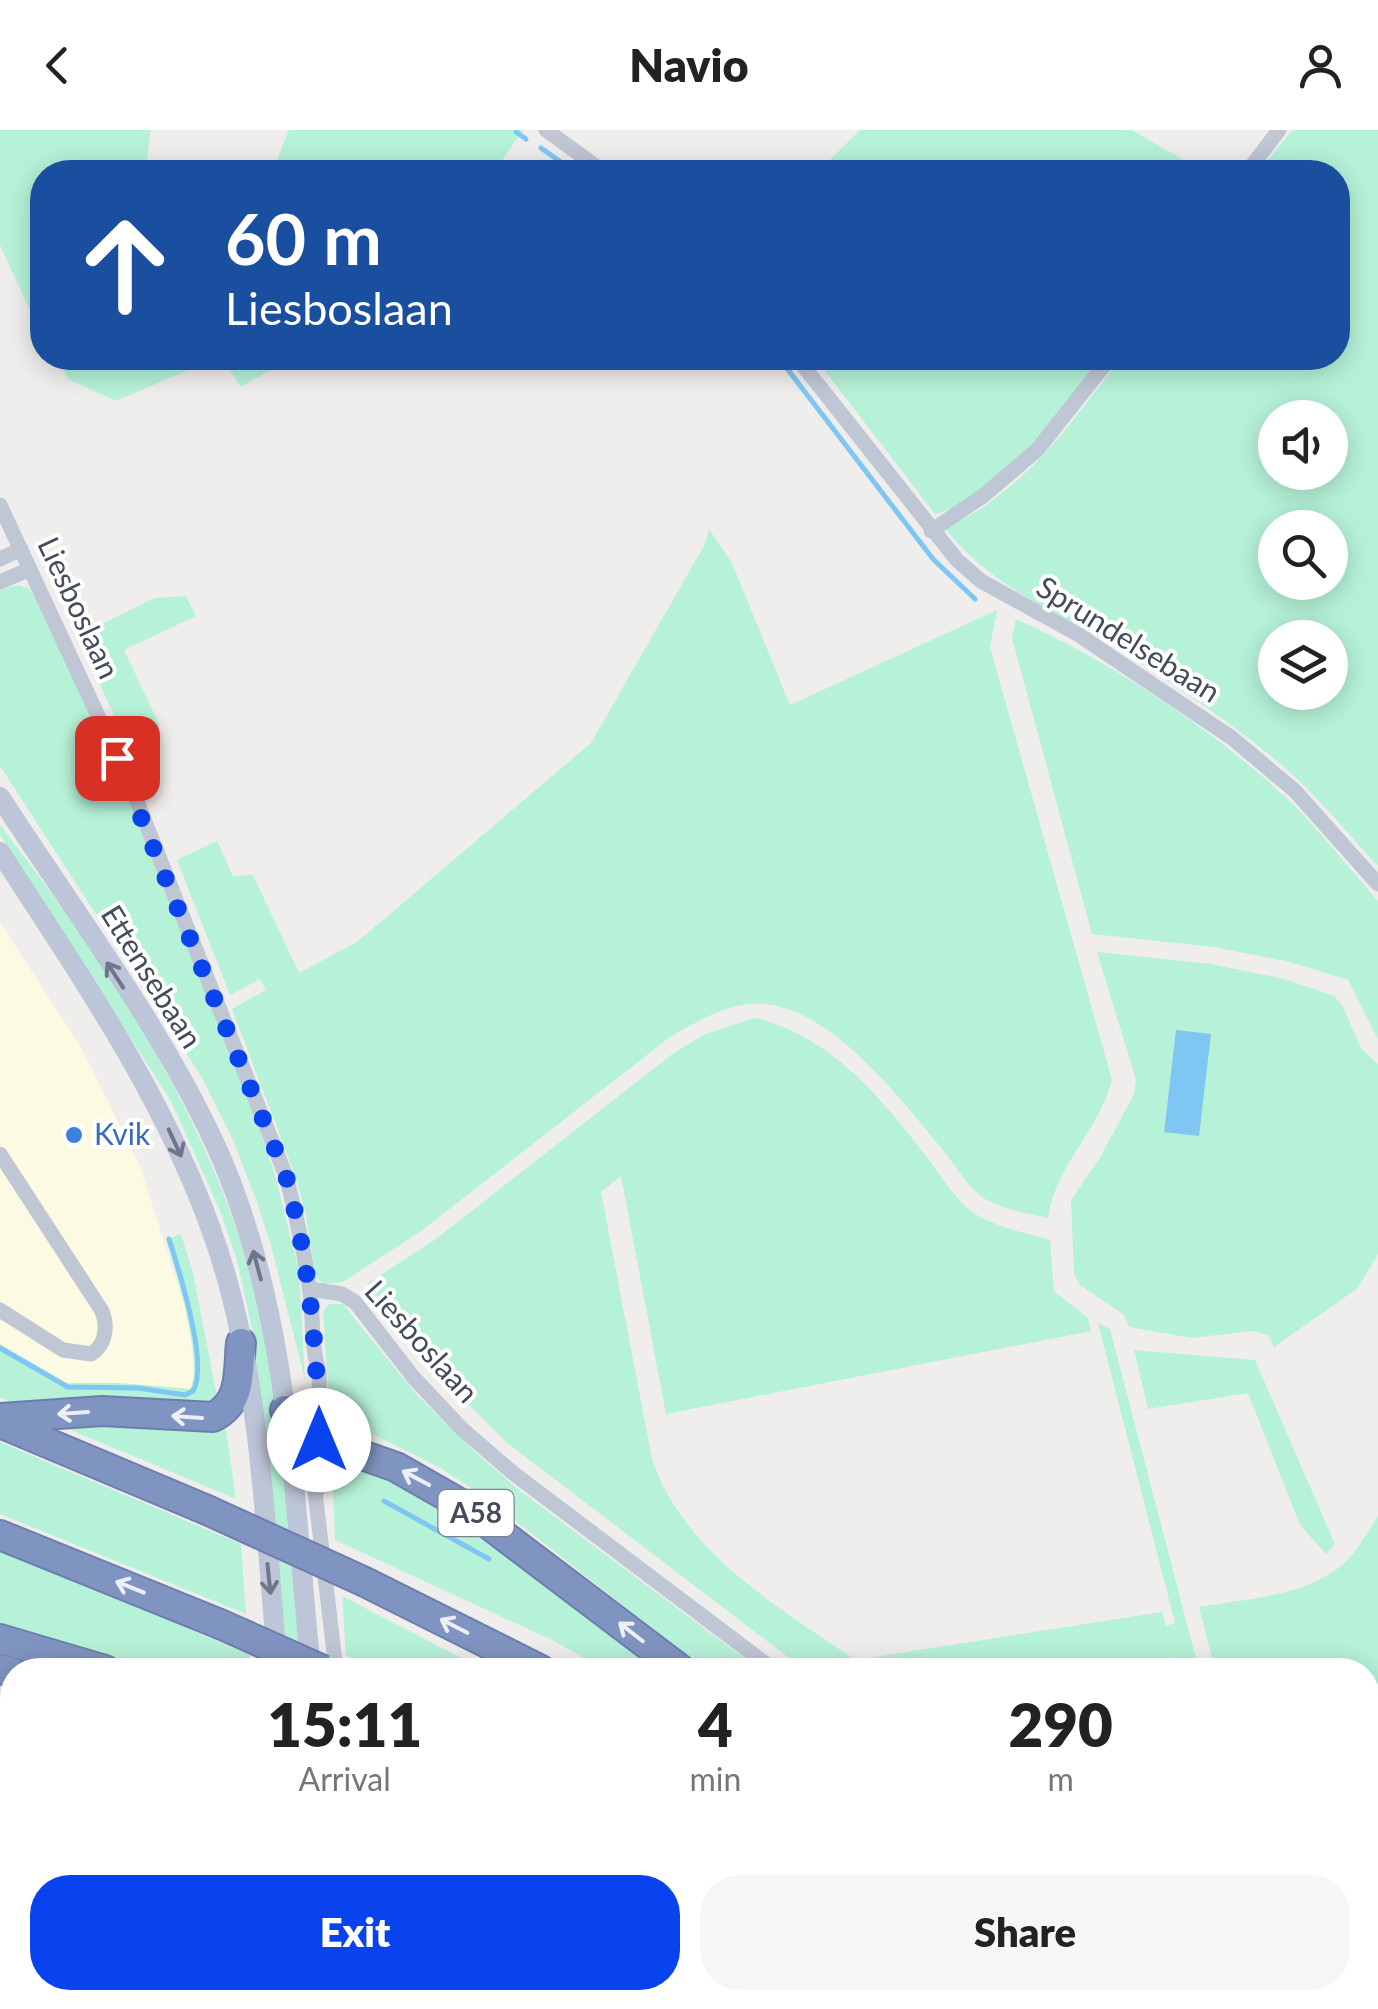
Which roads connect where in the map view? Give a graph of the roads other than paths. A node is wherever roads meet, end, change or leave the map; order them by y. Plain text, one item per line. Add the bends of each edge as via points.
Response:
1 (546, 130) edge
2 (1279, 130) edge
3 (587, 160) edge
4 (1256, 160) edge
5 (806, 370) edge
6 (1100, 370) edge
7 (0, 505) edge
8 (931, 531) junction
9 (21, 549) junction
10 (0, 560) edge
11 (30, 569) junction
12 (0, 582) edge
13 (0, 797) edge
14 (0, 852) edge
15 (1378, 884) edge
16 (0, 1154) edge
17 (310, 1289) junction
18 (0, 1310) edge
19 (241, 1343) junction
20 (285, 1410) junction
21 (0, 1420) edge
22 (314, 1437) junction
23 (0, 1535) edge
24 (0, 1640) edge
25 (63, 1658) edge
26 (277, 1658) edge
27 (296, 1658) edge
28 (310, 1658) edge
29 (335, 1658) edge
30 (517, 1658) edge
31 (666, 1658) edge
32 (758, 1658) edge

1 - 3 street
2 - 4 street
5 - 8 street, Sprundelsebaan
6 - 8 street via 1037,450
7 - 9 street, Liesboslaan
8 - 15 street, Sprundelsebaan via 981,581 1078,635 1265,764
9 - 10 street
9 - 11 street, Liesboslaan
11 - 12 street
11 - 17 street, Liesboslaan via 132,789 270,1131
20 -> 13 main road, Ettensebaan via 257,1264 214,1144 168,1058
14 -> 19 main road, Ettensebaan via 169,1128 211,1230
16 - 18 street via 102,1311 103,1341 91,1354 69,1353
17 - 22 street via 314,1357 307,1371
17 - 32 street, Liesboslaan via 354,1302 475,1440
19 -> 21 highway via 235,1396 213,1417 102,1411
19 -> 26 main road, Ettensebaan
20 - 22 highway
20 - 28 main road, Ettensebaan
30 -> 21 highway, bridge via 364,1582
22 - 29 street via 312,1475
31 -> 22 highway, A58 via 444,1493
27 -> 23 highway, bridge
24 - 25 highway

